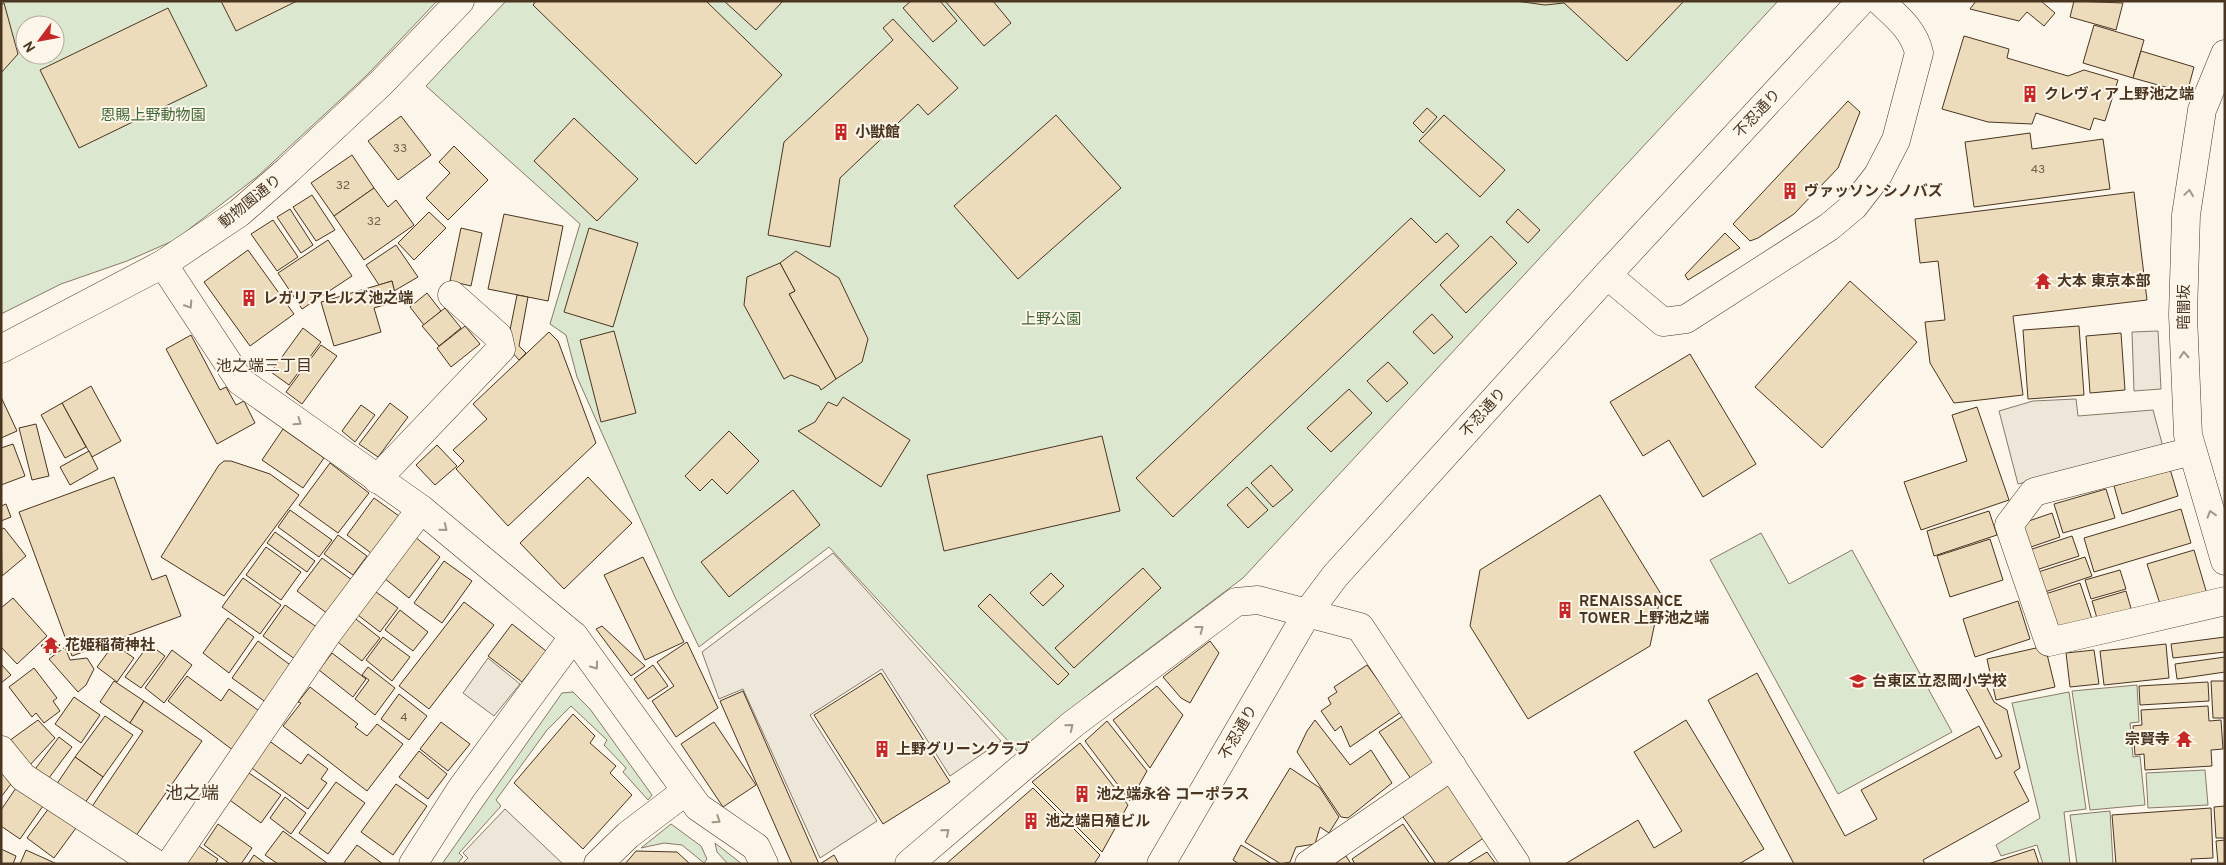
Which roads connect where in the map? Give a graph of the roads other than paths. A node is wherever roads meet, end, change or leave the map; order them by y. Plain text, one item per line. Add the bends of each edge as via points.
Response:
1 (460, 1) edge
2 (1861, 1) edge
3 (1880, 1) edge
4 (2222, 68) edge
5 (163, 264) junction
6 (1607, 275) junction
7 (452, 295) dead end
8 (1, 349) edge
9 (2192, 451) junction
10 (377, 479) junction
11 (421, 509) junction
12 (2225, 560) edge
13 (2225, 601) edge
14 (1308, 612) junction
15 (574, 636) junction
16 (1, 750) edge
17 (1452, 766) junction
18 (686, 791) junction
19 (156, 864) edge
20 (170, 864) edge
21 (413, 864) edge
22 (598, 864) edge
23 (764, 864) edge
24 (909, 864) edge
25 (1161, 864) edge
26 (1309, 864) edge
27 (1516, 864) edge

1 - 5 street, 動物園通り via 381,83 287,171 239,213
2 - 6 street, 不忍通り
3 - 6 street via 1908,28 1916,40 1919,54 1896,140 1878,175 1854,206 1829,227 1686,319 1663,322
9 -> 4 street, 暗闇坂 via 2188,436 2183,315 2186,215 2202,110
5 - 8 street, 動物園通り
5 -> 10 street via 240,381
6 - 14 street, 不忍通り via 1335,576
7 - 10 street via 498,336 501,349
12 -> 9 street, 暗闇坂
9 - 13 street via 2034,492 2009,525 2049,642
10 - 11 street
11 -> 15 street
11 - 20 street via 327,634
14 - 17 street via 1360,627
24 -> 14 street via 1073,724 1236,602 1258,600
14 - 25 street, 不忍通り
15 -> 18 street
15 - 21 street via 461,789
16 - 19 street via 23,777
17 - 26 street
17 - 27 street
18 - 22 street via 628,834
18 -> 23 street via 698,808 756,847

